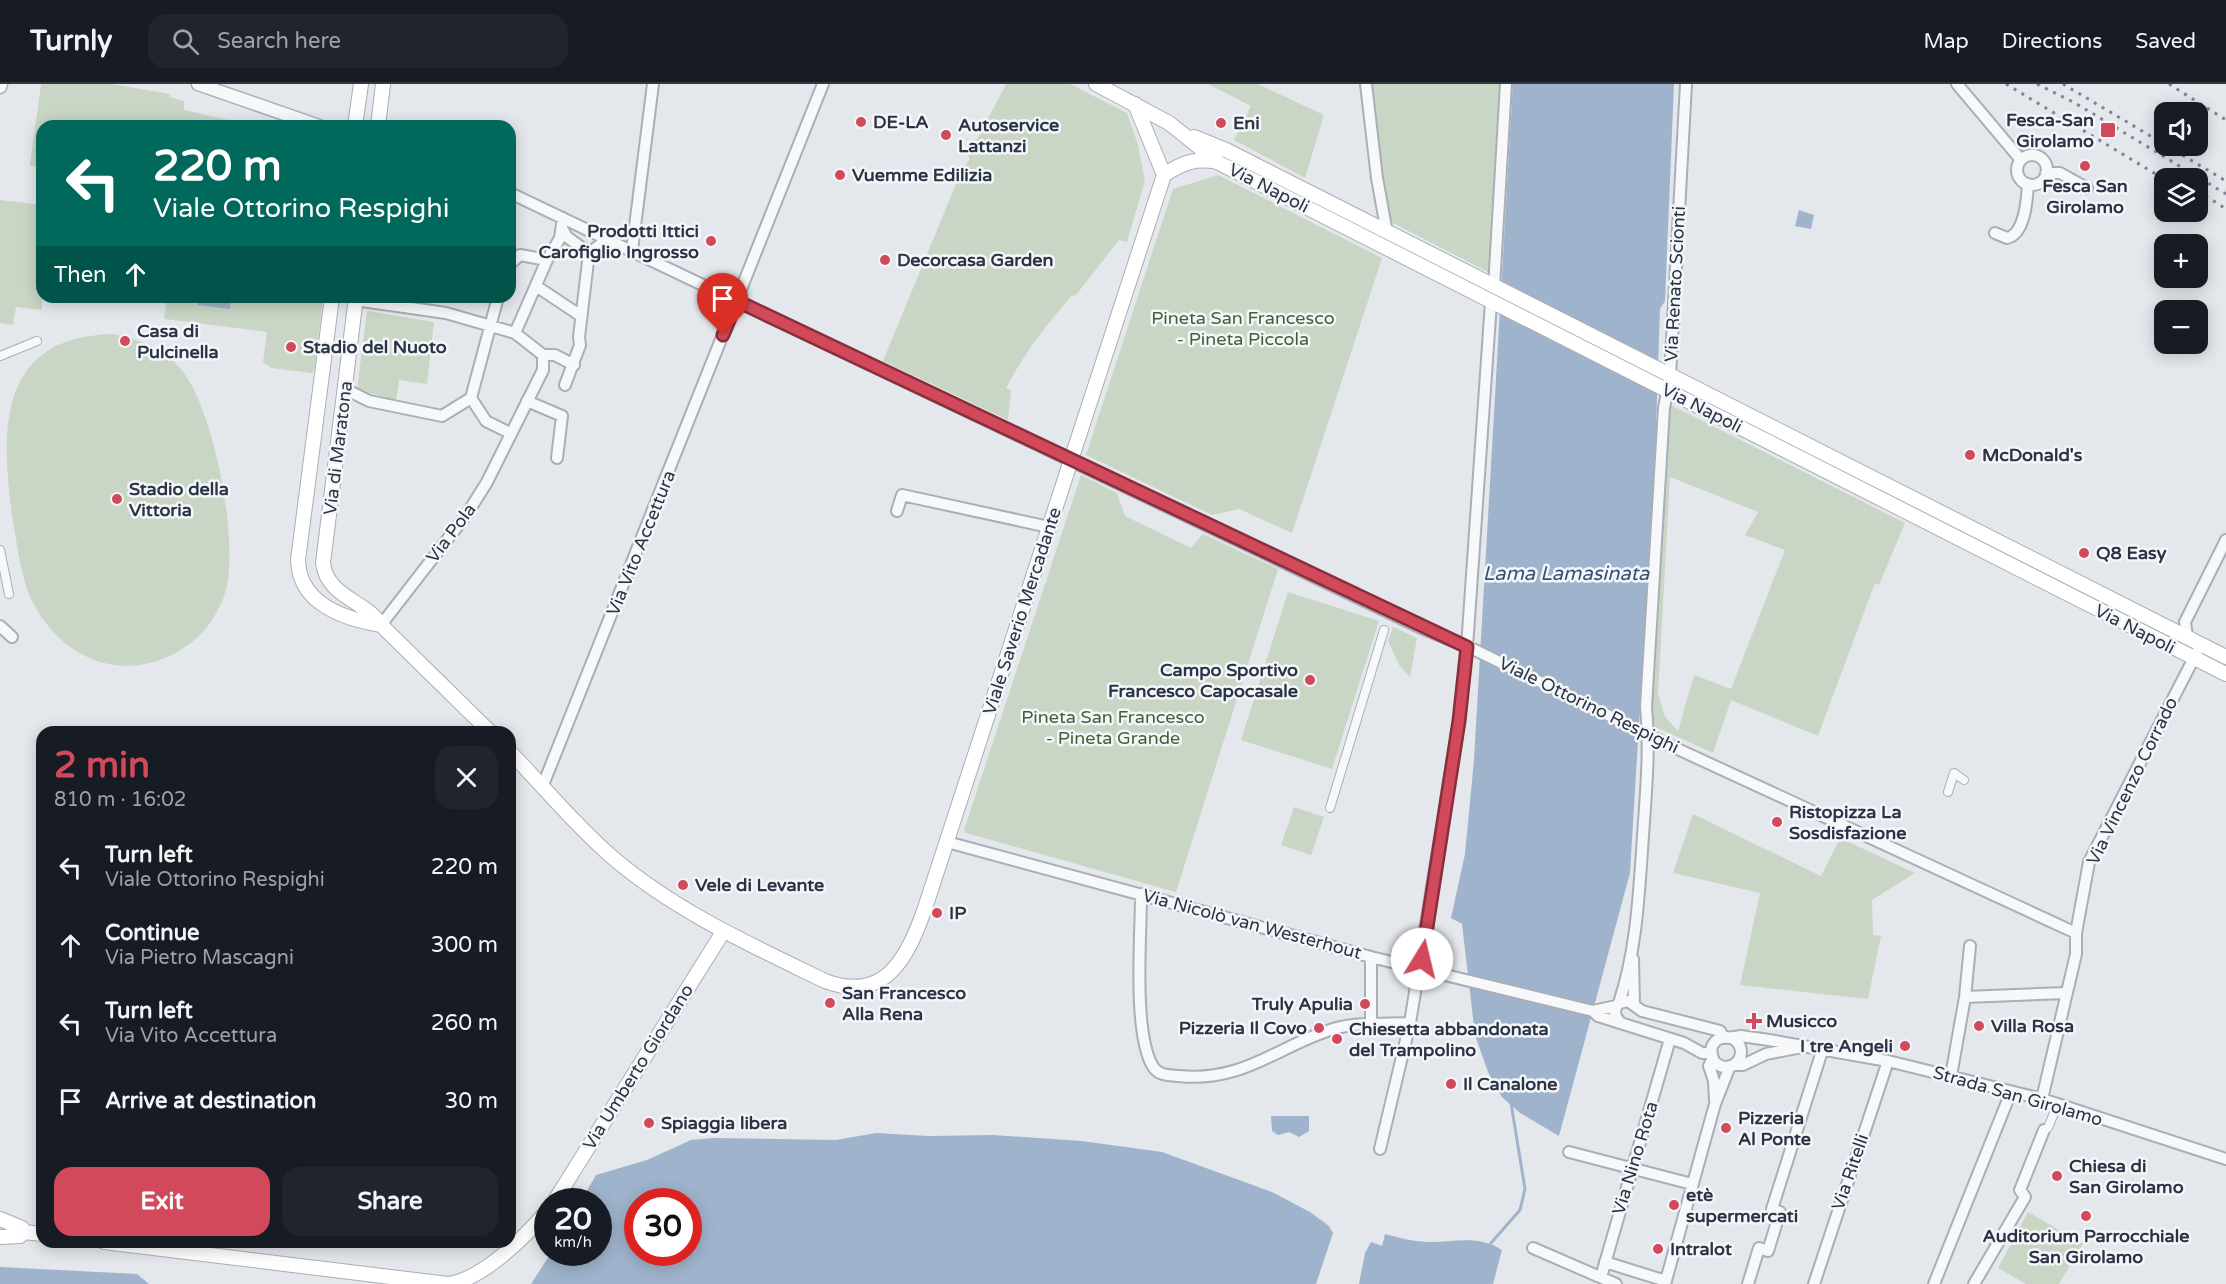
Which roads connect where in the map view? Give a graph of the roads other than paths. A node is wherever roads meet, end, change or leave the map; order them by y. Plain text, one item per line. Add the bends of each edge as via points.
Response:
1 (198, 84) edge
2 (361, 84) edge
3 (383, 84) edge
4 (653, 84) edge
5 (823, 84) edge
6 (1096, 84) edge
7 (1366, 84) edge
8 (1506, 84) edge
9 (1686, 84) edge
10 (1957, 84) edge
11 (1134, 104) junction
12 (302, 120) edge
13 (356, 120) edge
14 (379, 120) edge
15 (1184, 133) junction
16 (2021, 160) junction
17 (1220, 163) junction
18 (2046, 173) junction
19 (1164, 175) junction
20 (2028, 184) junction
21 (2087, 188) dead end
22 (516, 197) edge
23 (563, 224) junction
24 (1387, 233) junction
25 (1995, 233) dead end
26 (608, 239) junction
27 (632, 250) junction
28 (589, 253) junction
29 (516, 259) edge
30 (546, 260) junction
31 (536, 286) junction
32 (1494, 287) junction
33 (737, 301) junction
34 (1491, 302) junction
35 (331, 303) edge
36 (356, 303) edge
37 (382, 303) edge
38 (496, 303) edge
39 (581, 316) junction
40 (488, 327) junction
41 (515, 333) junction
42 (37, 341) dead end
43 (543, 355) junction
44 (0, 356) edge
45 (574, 365) junction
46 (1666, 374) junction
47 (565, 385) dead end
48 (320, 386) junction
49 (345, 389) junction
50 (1665, 389) junction
51 (471, 398) junction
52 (527, 401) junction
53 (510, 433) junction
54 (557, 458) dead end
55 (1072, 459) junction
56 (897, 511) dead end
57 (1049, 527) junction
58 (2226, 540) edge
59 (0, 550) edge
60 (9, 594) dead end
61 (381, 625) junction
62 (0, 626) edge
63 (1384, 630) dead end
64 (12, 637) dead end
65 (2187, 637) junction
66 (2201, 644) junction
67 (1470, 648) junction
68 (2226, 657) edge
69 (2194, 658) junction
70 (2226, 674) edge
71 (484, 726) edge
72 (1646, 733) junction
73 (516, 759) edge
74 (1964, 780) dead end
75 (543, 785) junction
76 (1948, 792) dead end
77 (1330, 808) dead end
78 (947, 842) junction
79 (1140, 894) junction
80 (723, 932) junction
81 (2076, 933) junction
82 (1970, 946) dead end
83 (1633, 956) junction
84 (1371, 957) junction
85 (1423, 969) junction
86 (2066, 993) junction
87 (1965, 997) junction
88 (1618, 1005) junction
89 (1635, 1006) junction
90 (1593, 1011) junction
91 (1410, 1023) junction
92 (1622, 1023) junction
93 (1371, 1025) junction
94 (1726, 1038) junction
95 (1670, 1039) junction
96 (1808, 1045) junction
97 (1823, 1048) junction
98 (1712, 1056) junction
99 (1888, 1061) junction
100 (1732, 1066) junction
101 (1951, 1076) junction
102 (2011, 1092) junction
103 (2042, 1099) junction
104 (1715, 1104) junction
105 (2054, 1113) dead end
106 (2043, 1130) joint
107 (1380, 1149) dead end
108 (1569, 1152) dead end
109 (2226, 1159) edge
110 (1631, 1168) junction
111 (1692, 1184) junction
112 (563, 1188) edge
113 (0, 1219) edge
114 (534, 1224) edge
115 (24, 1232) junction
116 (36, 1233) edge
117 (0, 1237) edge
118 (516, 1243) edge
119 (152, 1248) edge
120 (509, 1248) edge
121 (1533, 1248) dead end
122 (1605, 1262) junction
123 (1601, 1277) junction
124 (1665, 1282) edge
125 (1616, 1284) edge
126 (1748, 1284) edge
127 (1814, 1284) edge
128 (1934, 1284) edge
129 (1974, 1284) edge

1 - 12 street
2 - 13 main road
3 - 14 main road
4 - 27 street
5 - 33 street, Via Vito Accettura
6 - 11 main road, Via Napoli
7 - 24 street
8 - 32 street
9 - 46 street, Via Renato Scionti
10 - 16 street
11 - 15 main road, Via Napoli
11 - 19 main road
15 - 17 main road, Via Napoli
15 - 24 main road, Via Napoli via 1226,150
16 - 18 street via 2039,158
16 - 20 street via 2018,174
17 - 19 main road via 1191,161
17 - 34 main road, Via Napoli
18 - 20 street via 2041,181
18 - 21 street via 2060,173
19 - 55 main road, Viale Saverio Mercadante
20 - 25 street via 2027,205 2017,232 2007,238
22 - 23 street, Viale Ottorino Respighi
23 - 26 street, Viale Ottorino Respighi
23 - 28 street via 567,237
23 - 30 street
24 - 32 main road, Via Napoli
26 - 27 street, Viale Ottorino Respighi
26 - 28 street
27 - 33 street, Viale Ottorino Respighi
28 - 39 street
29 - 30 street via 520,255
30 - 31 street
31 - 39 street
31 - 41 street
32 - 46 main road, Via Napoli
33 - 55 street, Viale Ottorino Respighi
33 - 75 street, Via Vito Accettura
34 - 50 main road, Via Napoli
34 - 67 street
35 - 48 main road, Via di Maratona
36 - 49 main road, Via di Maratona
37 - 40 street via 446,313
38 - 40 street
39 - 45 street via 580,345
40 - 41 street
40 - 51 street
41 - 43 street
42 - 44 street
43 - 45 street via 555,355
43 - 52 street, Via Pola via 543,370
45 - 47 street
46 - 50 street, Via Renato Scionti
46 - 65 main road, Via Napoli
48 - 49 main road
48 - 61 main road, Via di Maratona via 299,578 311,597 333,610
49 - 51 street via 369,401 442,416
49 - 61 main road, Via di Maratona via 323,563 327,580 334,588 374,614
50 - 69 main road, Via Napoli
50 - 72 street, Via Renato Scionti
51 - 53 street via 486,421
52 - 53 street, Via Pola
52 - 54 street via 562,416
53 - 61 street, Via Pola via 467,514
55 - 57 main road, Viale Saverio Mercadante
55 - 67 street, Viale Ottorino Respighi
56 - 57 street via 903,495
57 - 78 main road, Viale Saverio Mercadante
58 - 65 street via 2185,622
59 - 60 street
61 - 71 main road
62 - 64 street
63 - 77 street
65 - 66 main road, Via Napoli
66 - 68 main road, Via Napoli
66 - 69 street, Via Vincenzo Corrado
67 - 72 street, Viale Ottorino Respighi
67 - 85 street
69 - 70 main road, Via Napoli
69 - 81 street, Via Vincenzo Corrado via 2089,862
72 - 81 street, Viale Ottorino Respighi
72 - 83 street, Via Renato Scionti via 1642,862
73 - 75 main road, Viale Saverio Mercadante
74 - 76 street via 1955,772
75 - 80 main road, Viale Saverio Mercadante via 612,856
78 - 79 street, Via Nicolò van Westerhout
78 - 80 main road, Viale Saverio Mercadante via 901,963 890,974 868,985 842,986 825,981
79 - 84 street, Via Nicolò van Westerhout
79 - 93 street via 1141,1023 1151,1063 1162,1075 1195,1078 1228,1074 1335,1028
80 - 112 main road, Via Umberto Giordano
81 - 86 street, Via Vincenzo Corrado via 2076,954
82 - 87 street
83 - 88 street
83 - 89 street
84 - 85 street, Via Nicolò van Westerhout
84 - 93 street
85 - 90 street, Via Nicolò van Westerhout
85 - 91 street
86 - 87 street
86 - 103 street, Via Vincenzo Corrado
87 - 101 street
88 - 89 street, Via Nicolò van Westerhout via 1628,1001
88 - 90 street, Via Nicolò van Westerhout
88 - 92 street via 1615,1016
89 - 92 street via 1636,1018
89 - 94 street, Via Nicolò van Westerhout via 1720,1031
90 - 92 street, Via Nicolò van Westerhout
91 - 93 street
91 - 107 street
92 - 95 street, Via Nicolò van Westerhout
94 - 96 street, Strada San Girolamo via 1741,1036
94 - 98 street via 1713,1045
94 - 100 street via 1736,1041 1741,1049 1740,1058
95 - 98 street, Via Nicolò van Westerhout
95 - 110 street, Via Nino Rota
96 - 97 street, Strada San Girolamo
96 - 100 street
97 - 99 street, Strada San Girolamo
97 - 126 street via 1772,1209 1780,1212 1768,1251 1759,1248
98 - 100 street, Via Nicolò van Westerhout via 1718,1064
98 - 104 street via 1709,1066
99 - 101 street, Strada San Girolamo
99 - 127 street, Via Ritelli
100 - 104 street
101 - 102 street, Strada San Girolamo
102 - 103 street, Strada San Girolamo
102 - 128 street
103 - 109 street, Strada San Girolamo
104 - 111 street
105 - 106 street via 2048,1128
106 - 129 street via 2020,1190 2025,1197
108 - 110 street
110 - 111 street
110 - 122 street, Via Nino Rota
111 - 124 street
113 - 115 main road
114 - 118 main road
115 - 116 main road
115 - 117 main road via 15,1237
119 - 120 main road via 438,1284 462,1281
121 - 123 street
122 - 123 street, Via Nino Rota
122 - 124 street
123 - 125 street

